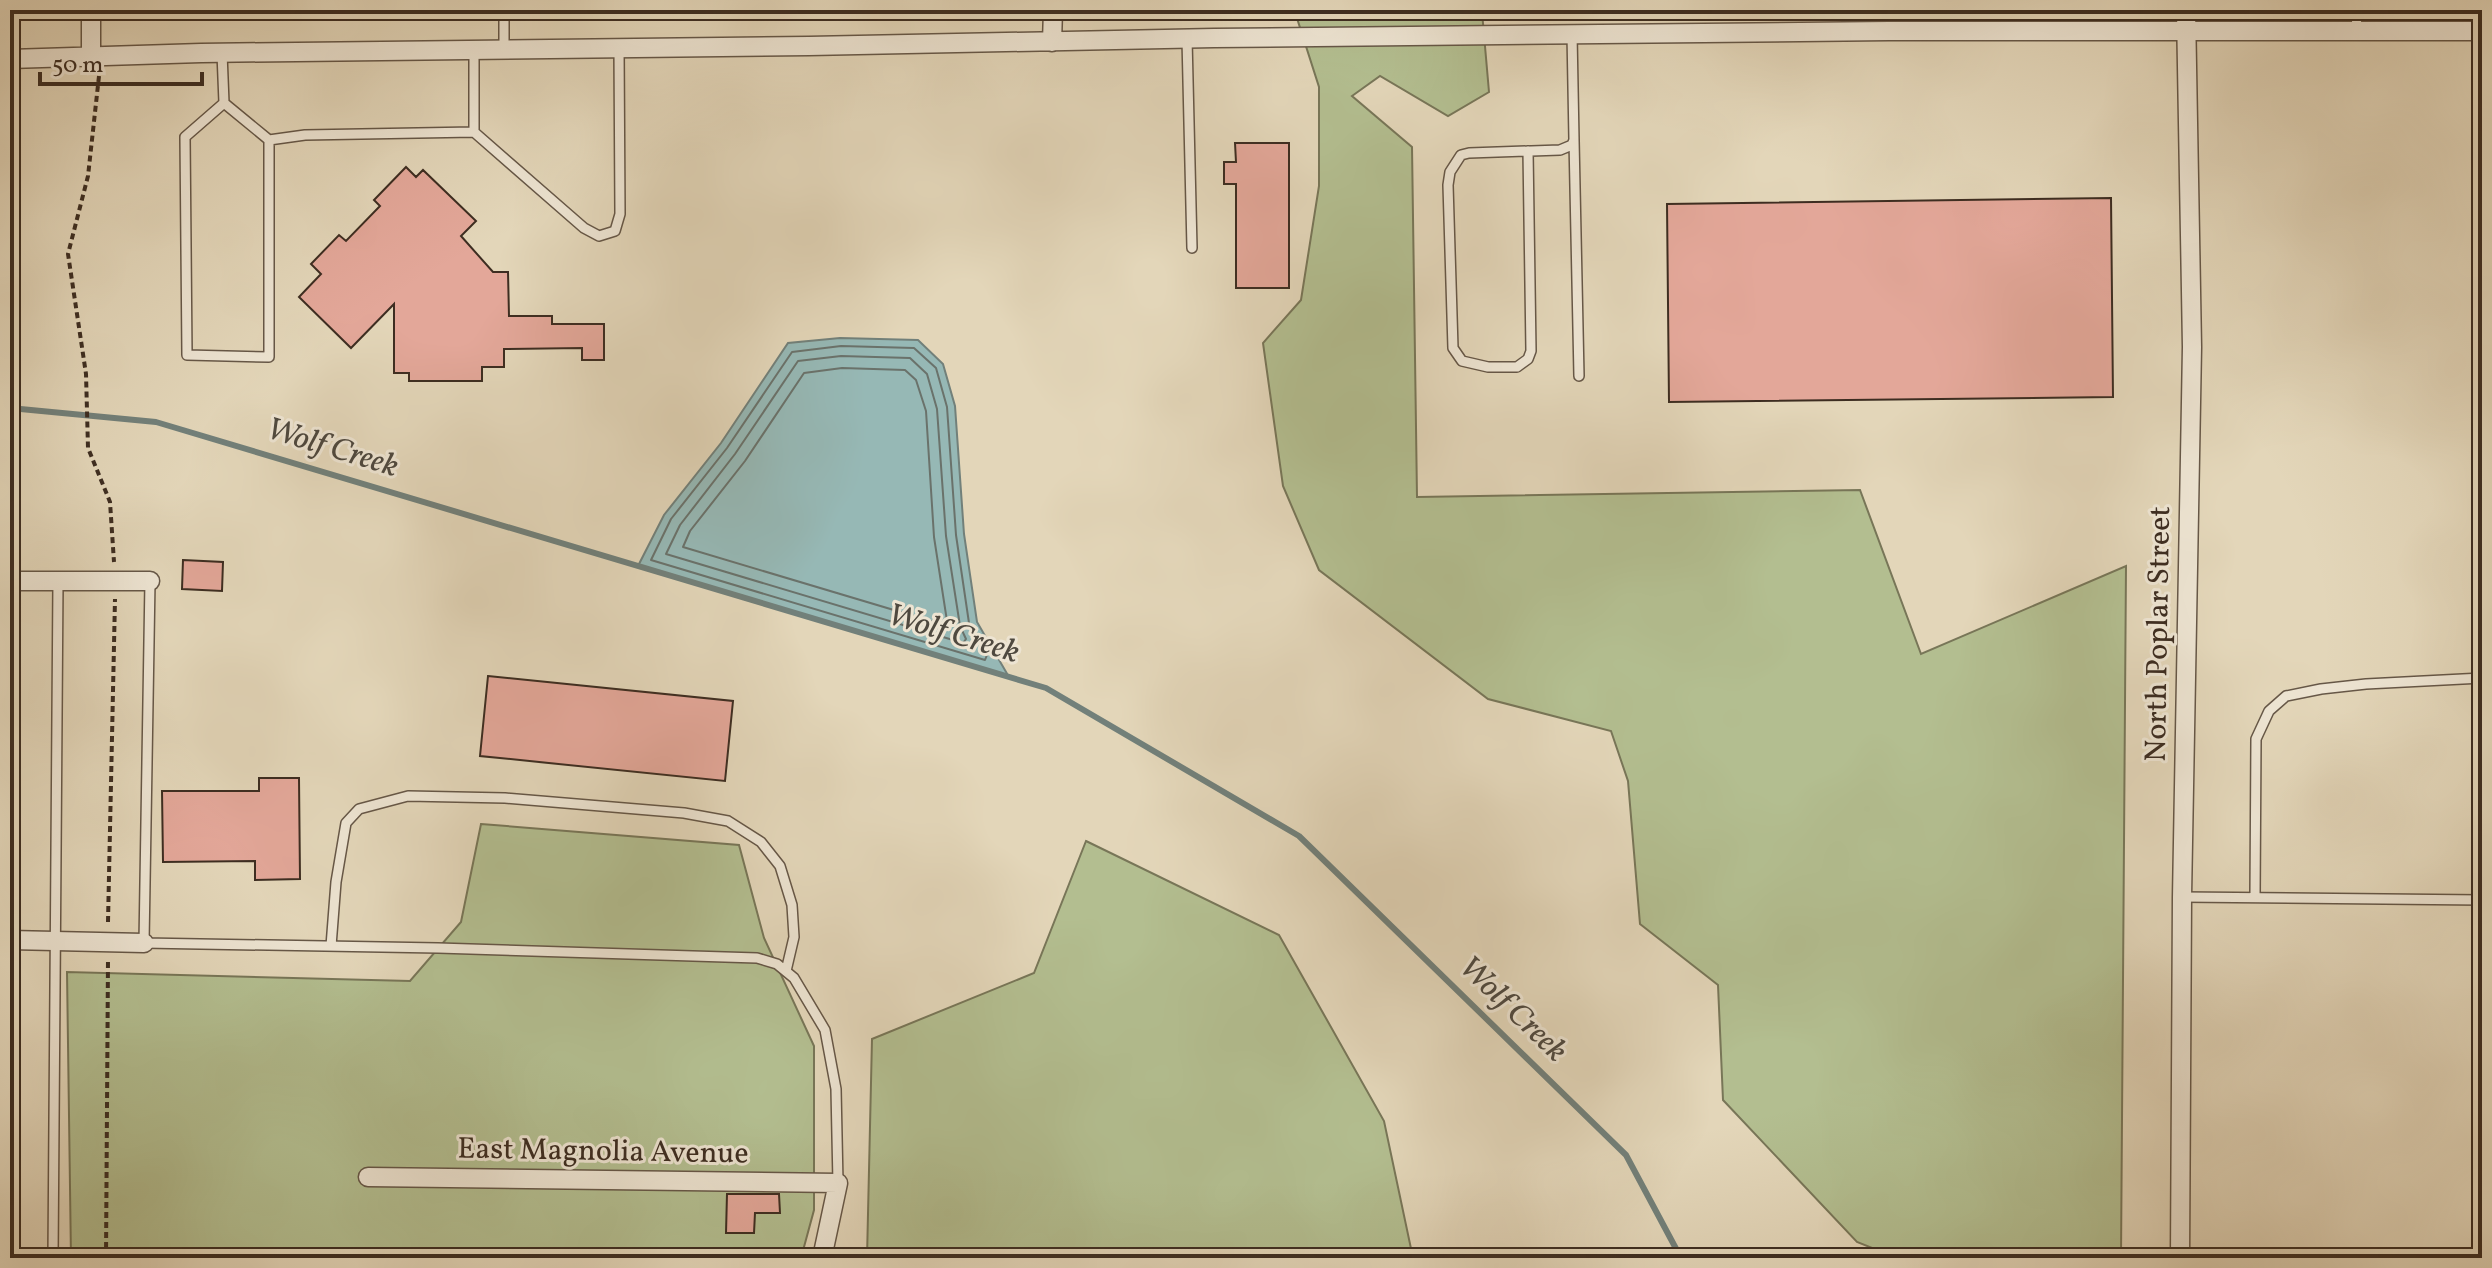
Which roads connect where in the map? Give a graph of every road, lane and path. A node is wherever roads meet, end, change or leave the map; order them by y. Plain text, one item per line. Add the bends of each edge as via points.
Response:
1 (91, 10) edge
2 (504, 10) edge
3 (1053, 10) edge
4 (2186, 10) edge
5 (2356, 10) edge
6 (2357, 31) junction
7 (2482, 31) edge
8 (2187, 32) junction
9 (1572, 34) junction
10 (1187, 39) junction
11 (1052, 42) junction
12 (619, 47) junction
13 (474, 48) junction
14 (504, 49) junction
15 (222, 53) junction
16 (96, 57) junction
17 (10, 59) edge
18 (224, 103) junction
19 (474, 132) junction
20 (269, 140) junction
21 (1574, 140) junction
22 (1528, 151) junction
23 (1192, 248) dead end
24 (1579, 376) dead end
25 (10, 581) edge
26 (58, 581) junction
27 (150, 581) joint
28 (115, 582) junction
29 (2482, 678) edge
30 (2182, 897) junction
31 (2255, 897) junction
32 (2482, 900) edge
33 (10, 940) edge
34 (54, 941) junction
35 (108, 942) junction
36 (144, 943) junction
37 (331, 946) junction
38 (786, 971) junction
39 (368, 1177) dead end
40 (838, 1183) junction
41 (53, 1258) edge
42 (106, 1258) edge
43 (822, 1258) edge
44 (2180, 1258) edge

1 - 16 street
2 - 14 lane
3 - 11 street
4 - 8 street, North Poplar Street
5 - 6 lane
6 - 7 street
6 - 8 street
8 - 9 street
8 - 30 street, North Poplar Street via 2192,347
9 - 10 street
9 - 21 lane
10 - 11 street
10 - 23 lane
11 - 12 street
12 - 14 street
12 - 19 lane via 620,214 615,231 599,236 584,228
13 - 14 street
13 - 15 street
13 - 19 lane
15 - 16 street
15 - 18 lane
16 - 17 street
16 - 28 path via 88,176 68,254 86,374 88,448 110,502
18 - 20 lane
18 - 20 lane via 185,137 187,355 269,357
19 - 20 lane
21 - 22 lane via 1567,149
21 - 24 lane
22 - 22 lane via 1461,155 1450,172 1453,348 1462,361 1474,365 1517,367 1531,351
25 - 26 street
26 - 28 street
26 - 34 lane
27 - 28 street
27 - 36 lane
28 - 35 path
29 - 31 lane via 2321,689 2286,696 2269,711 2256,739
30 - 31 lane
30 - 44 street, North Poplar Street
31 - 32 lane
33 - 34 street
34 - 35 street
34 - 41 lane
35 - 36 street
35 - 42 path
36 - 37 lane
37 - 38 lane via 757,958
37 - 38 lane via 346,823 359,809 408,796 505,798 728,821 761,842 780,866 792,905 794,937
38 - 40 lane via 825,1030 836,1089
39 - 40 street, East Magnolia Avenue
40 - 43 street

